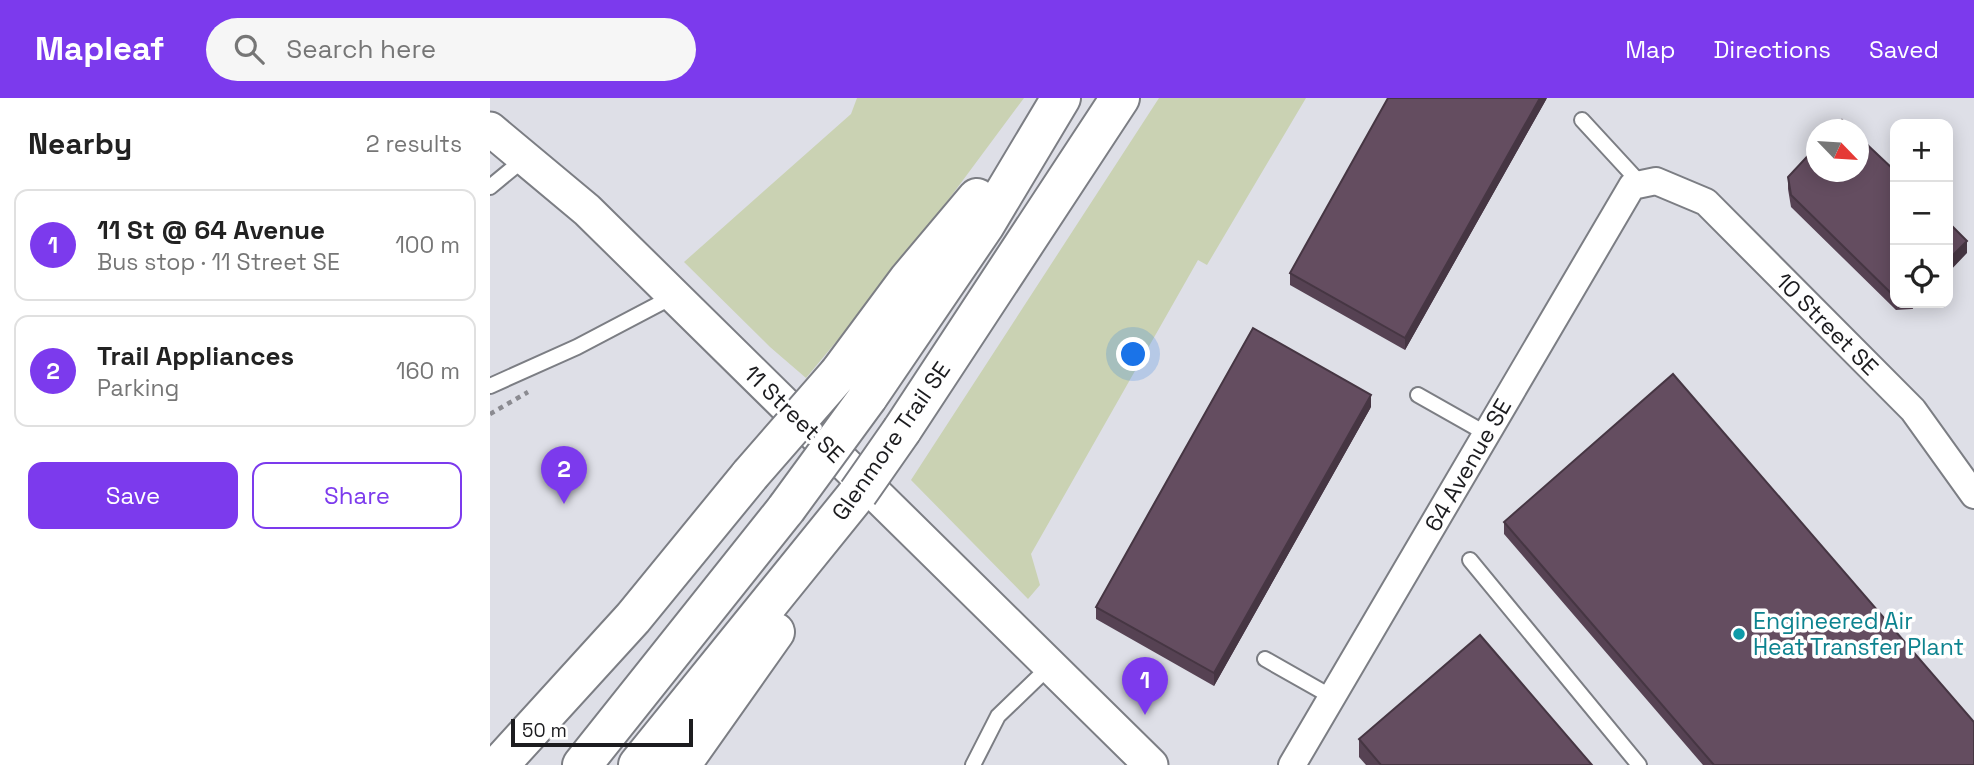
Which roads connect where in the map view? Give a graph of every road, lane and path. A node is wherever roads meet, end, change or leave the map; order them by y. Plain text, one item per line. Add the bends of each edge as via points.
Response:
1 (1120, 98) edge
2 (1061, 99) edge
3 (1582, 120) dead end
4 (490, 129) edge
5 (524, 159) junction
6 (1648, 183) junction
7 (490, 187) edge
8 (674, 296) junction
9 (490, 386) edge
10 (1418, 395) dead end
11 (1487, 434) junction
12 (1974, 495) edge
13 (826, 545) junction
14 (1470, 560) dead end
15 (633, 618) junction
16 (1265, 659) dead end
17 (1051, 665) junction
18 (1332, 697) junction
19 (490, 753) edge
20 (499, 765) edge
21 (582, 765) edge
22 (638, 765) edge
23 (681, 765) edge
24 (974, 765) edge
25 (1151, 765) edge
26 (1292, 765) edge
27 (1639, 765) edge

1 - 13 highway, Glenmore Trail SE, bridge
2 - 15 highway, bridge
2 - 21 highway, Glenmore Trail SE, bridge via 985,225 868,397 786,509
3 - 6 lane
4 - 5 street, 11 Street SE
5 - 7 lane
5 - 8 street, 11 Street SE via 587,210
6 - 11 street, 64 Avenue SE via 1632,186
6 - 12 street, 10 Street SE via 1706,202 1913,410
8 - 9 lane
8 - 17 street, 11 Street SE
10 - 11 lane
11 - 18 street, 64 Avenue SE
13 - 22 highway, Glenmore Trail SE
13 - 23 highway
14 - 27 lane
15 - 19 highway
15 - 20 highway
16 - 18 lane
17 - 24 lane via 998,716
17 - 25 street, 11 Street SE
18 - 26 street, 64 Avenue SE

